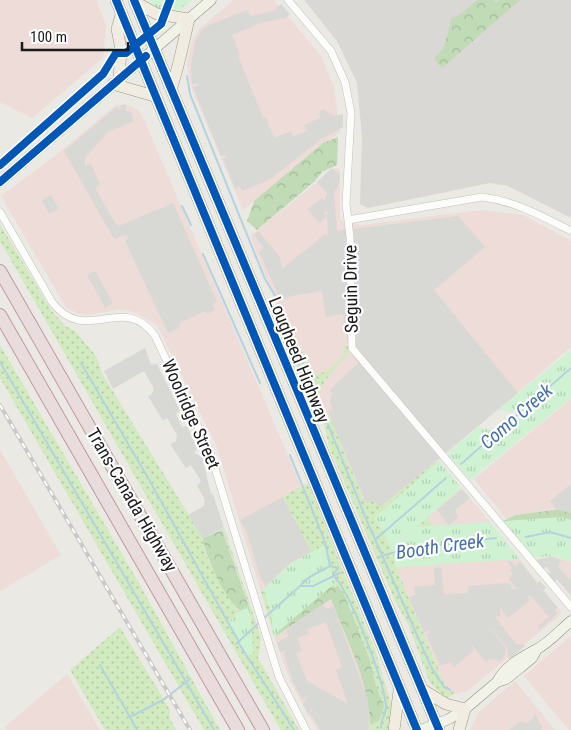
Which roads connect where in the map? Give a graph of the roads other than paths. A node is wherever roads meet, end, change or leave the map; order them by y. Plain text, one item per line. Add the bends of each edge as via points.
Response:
1 (116, 0) edge
2 (211, 0) edge
3 (288, 0) edge
4 (135, 1) edge
5 (122, 14) junction
6 (190, 19) junction
7 (154, 50) junction
8 (140, 60) junction
9 (116, 81) junction
10 (171, 89) junction
11 (154, 96) junction
12 (3, 179) edge
13 (0, 212) edge
14 (348, 220) junction
15 (571, 231) edge
16 (0, 271) edge
17 (0, 315) edge
18 (571, 607) edge
19 (571, 621) edge
20 (399, 689) junction
21 (423, 690) junction
22 (465, 709) junction
23 (437, 727) edge
24 (238, 730) edge
25 (263, 730) edge
26 (306, 730) edge
27 (394, 730) edge
28 (417, 730) edge
29 (421, 730) edge
30 (459, 730) edge

1 - 5 main road, Lougheed Highway
2 - 6 main road
3 - 14 street, Seguin Drive via 331,51 345,82 351,113 346,181
4 - 6 main road via 156,14
4 - 7 main road, Lougheed Highway
5 - 8 main road, Lougheed Highway
5 - 9 main road via 118,29 121,49
6 - 7 main road
6 - 10 main road
7 - 8 main road
7 - 10 main road, Lougheed Highway
8 - 9 main road
8 - 11 main road, Lougheed Highway
9 - 11 main road
9 - 12 main road
10 - 21 main road, Lougheed Highway
11 - 20 main road, Lougheed Highway
13 - 26 street, Woolridge Street via 61,312 85,322 113,316 132,318 155,336 210,452 283,687
14 - 15 street via 482,197 512,203
14 - 18 street, Seguin Drive via 352,348
16 - 25 highway, Trans-Canada Highway
17 - 24 highway, Trans-Canada Highway
19 - 22 main road via 522,657
20 - 27 main road
20 - 28 main road, Lougheed Highway
21 - 22 main road via 446,704
21 - 23 main road, Lougheed Highway
22 - 23 main road
22 - 30 main road
23 - 29 main road

